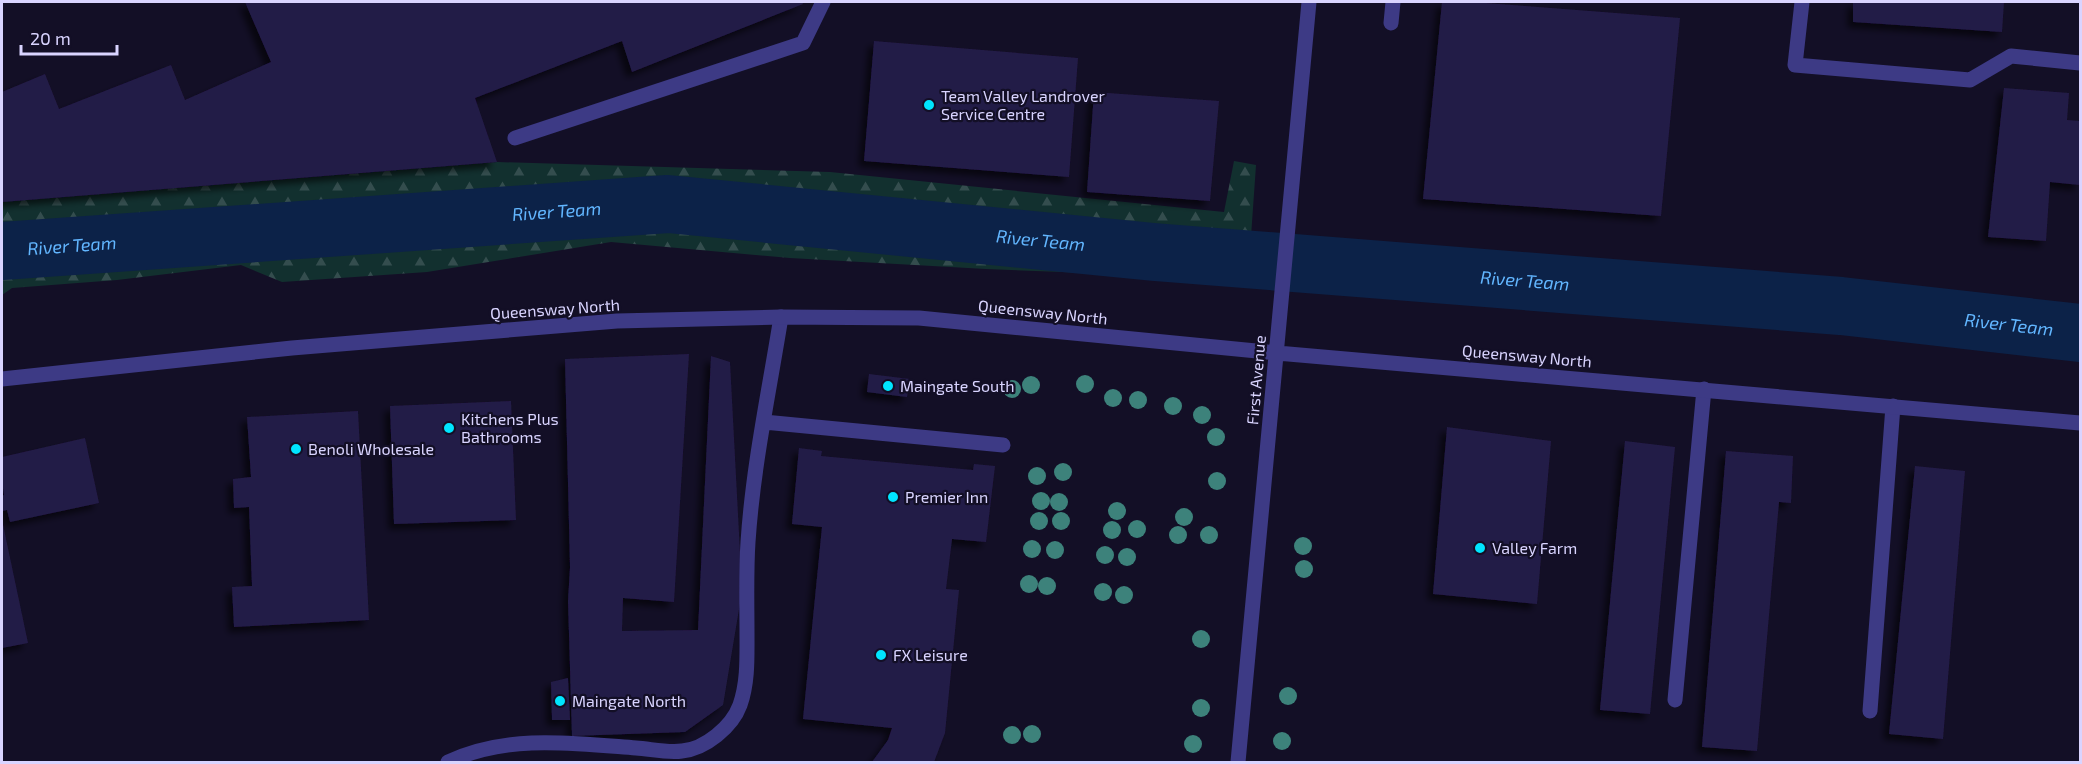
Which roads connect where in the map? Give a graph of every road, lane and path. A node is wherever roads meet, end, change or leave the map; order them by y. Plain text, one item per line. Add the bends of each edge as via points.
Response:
1 (824, 2) edge
2 (1309, 2) edge
3 (1393, 2) edge
4 (1802, 2) edge
5 (1391, 23) dead end
6 (2080, 63) edge
7 (516, 138) dead end
8 (781, 317) junction
9 (1277, 353) junction
10 (2, 379) edge
11 (1704, 389) junction
12 (1893, 406) junction
13 (764, 422) junction
14 (2080, 423) edge
15 (1003, 445) dead end
16 (1675, 700) dead end
17 (1870, 711) dead end
18 (448, 762) edge
19 (1238, 762) edge

1 - 7 street via 803,43
2 - 9 street, First Avenue
3 - 5 street
4 - 6 street via 1795,65 1970,80 2011,56
8 - 9 street, Queensway North via 919,318
8 - 10 street, Queensway North via 617,321 292,348
8 - 13 street
9 - 11 street, Queensway North
9 - 19 street, First Avenue
11 - 12 street, Queensway North
11 - 16 street
12 - 14 street, Queensway North
12 - 17 street
13 - 15 street
13 - 18 street via 748,535 747,668 739,708 728,725 713,738 684,752 567,743 514,744 491,747

